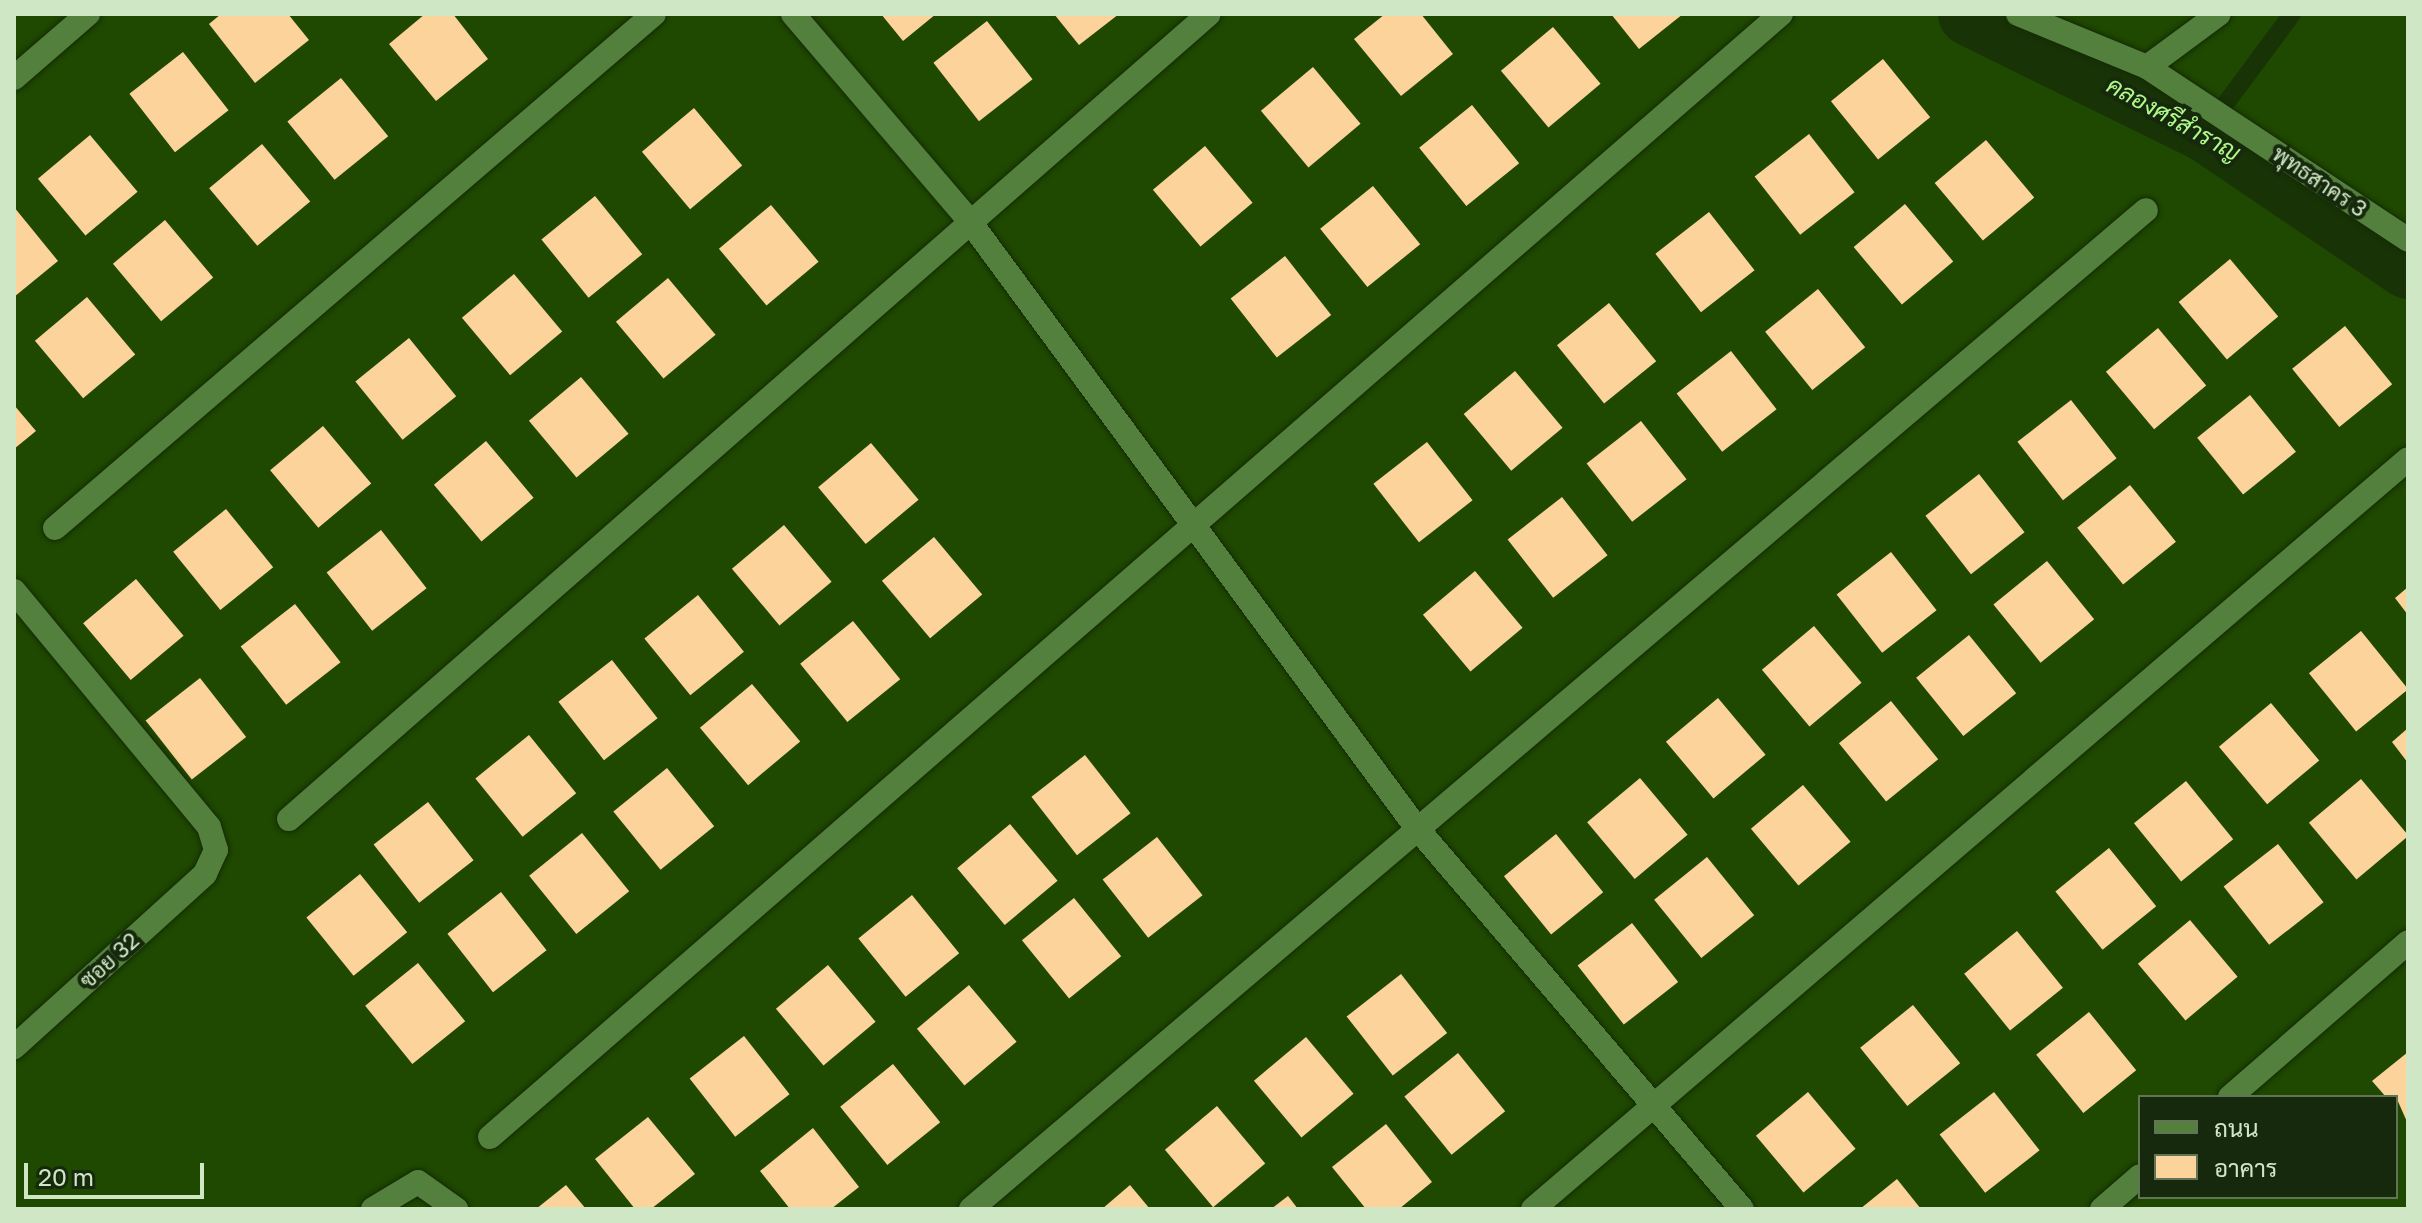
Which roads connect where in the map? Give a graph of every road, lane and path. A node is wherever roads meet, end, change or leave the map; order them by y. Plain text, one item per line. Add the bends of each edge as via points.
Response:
1 (88, 14) edge
2 (654, 14) edge
3 (793, 14) edge
4 (1209, 14) edge
5 (1781, 14) edge
6 (2018, 14) edge
7 (2219, 14) edge
8 (2147, 67) junction
9 (14, 78) edge
10 (2146, 210) dead end
11 (968, 219) junction
12 (2408, 240) edge
13 (2408, 459) edge
14 (1196, 527) junction
15 (55, 528) dead end
16 (14, 591) edge
17 (289, 819) dead end
18 (1416, 827) junction
19 (2408, 942) edge
20 (14, 1047) edge
21 (2232, 1095) edge
22 (1654, 1105) junction
23 (490, 1137) dead end
24 (2138, 1178) edge
25 (380, 1202) edge
26 (456, 1209) edge
27 (971, 1209) edge
28 (1533, 1209) edge
29 (1742, 1209) edge
30 (2102, 1209) edge

1 - 9 street
2 - 15 street
3 - 11 street
4 - 11 street
5 - 14 street
6 - 8 street, พุทธสาคร 3
7 - 8 street
8 - 12 street, พุทธสาคร 3
10 - 18 street
11 - 14 street
11 - 17 street
13 - 22 street
14 - 18 street
14 - 23 street
16 - 20 street, ซอย 32 via 209,827 216,850 205,874
18 - 22 street
18 - 27 street
19 - 21 street
22 - 28 street
22 - 29 street
24 - 30 street
25 - 26 street via 418,1182

